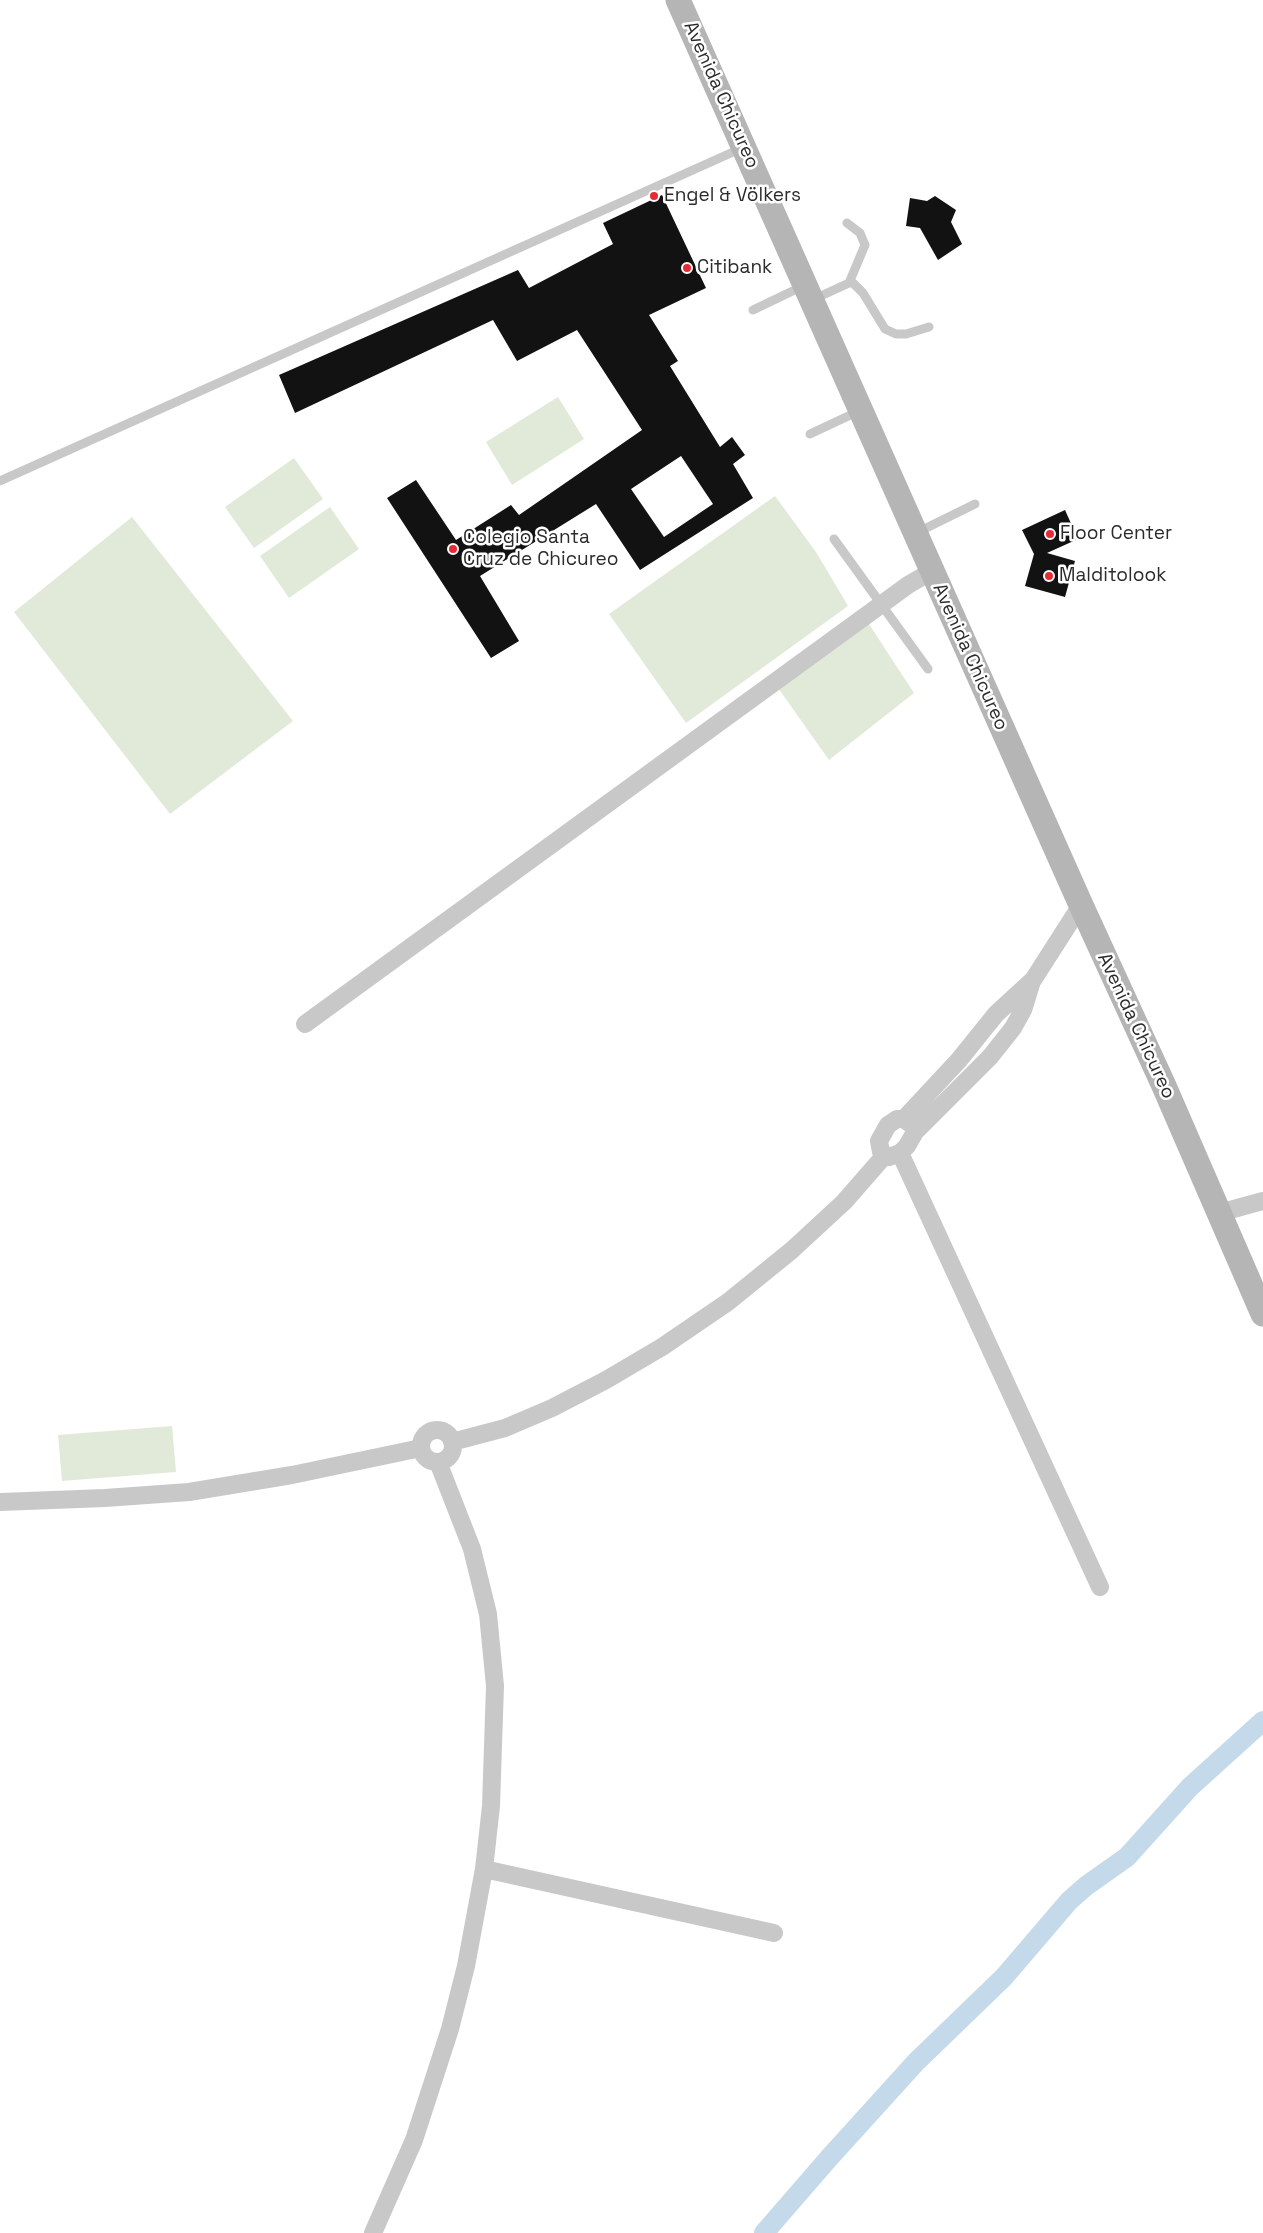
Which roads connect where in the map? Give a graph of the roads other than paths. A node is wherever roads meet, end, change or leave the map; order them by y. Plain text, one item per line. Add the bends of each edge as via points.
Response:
1 (678, 0) edge
2 (744, 146) junction
3 (847, 223) dead end
4 (849, 283) junction
5 (809, 292) junction
6 (753, 310) dead end
7 (929, 326) dead end
8 (861, 410) junction
9 (810, 434) dead end
10 (0, 481) edge
11 (975, 504) dead end
12 (916, 533) junction
13 (834, 539) dead end
14 (932, 571) junction
15 (881, 604) junction
16 (928, 669) dead end
17 (1081, 905) junction
18 (1032, 980) junction
19 (305, 1024) dead end
20 (904, 1119) junction
21 (915, 1132) junction
22 (892, 1154) junction
23 (1263, 1201) edge
24 (1219, 1214) junction
25 (1263, 1314) edge
26 (452, 1442) junction
27 (421, 1448) junction
28 (438, 1462) junction
29 (0, 1502) edge
30 (1100, 1587) dead end
31 (484, 1869) junction
32 (774, 1933) dead end
33 (373, 2233) edge

1 - 2 main road, Avenida Chicureo
2 - 5 main road, Avenida Chicureo
2 - 10 lane
3 - 4 lane via 860,233 865,245
4 - 5 lane
4 - 7 lane via 863,293 885,329 906,334
5 - 6 lane
5 - 8 main road, Avenida Chicureo
8 - 9 lane
8 - 12 main road, Avenida Chicureo
11 - 12 lane
12 - 14 main road, Avenida Chicureo
13 - 15 lane
14 - 15 street
14 - 17 main road, Avenida Chicureo
15 - 16 lane
15 - 19 street
17 - 18 street
17 - 24 main road, Avenida Chicureo
18 - 20 street via 996,1014
18 - 21 street via 1023,1010 990,1058
20 - 21 street
20 - 22 street via 892,1122 881,1135 881,1152
21 - 22 street via 911,1142
22 - 26 street via 792,1250 728,1302 675,1339 552,1408 505,1428
22 - 30 street
23 - 24 street
24 - 25 main road, Avenida Chicureo
26 - 27 street via 447,1432 436,1429 422,1438
26 - 28 street via 452,1453
27 - 28 street via 427,1459
27 - 29 street via 292,1476 189,1492
28 - 31 street via 472,1549 493,1650 494,1756
31 - 32 street
31 - 33 street via 466,1966 441,2059 404,2164

